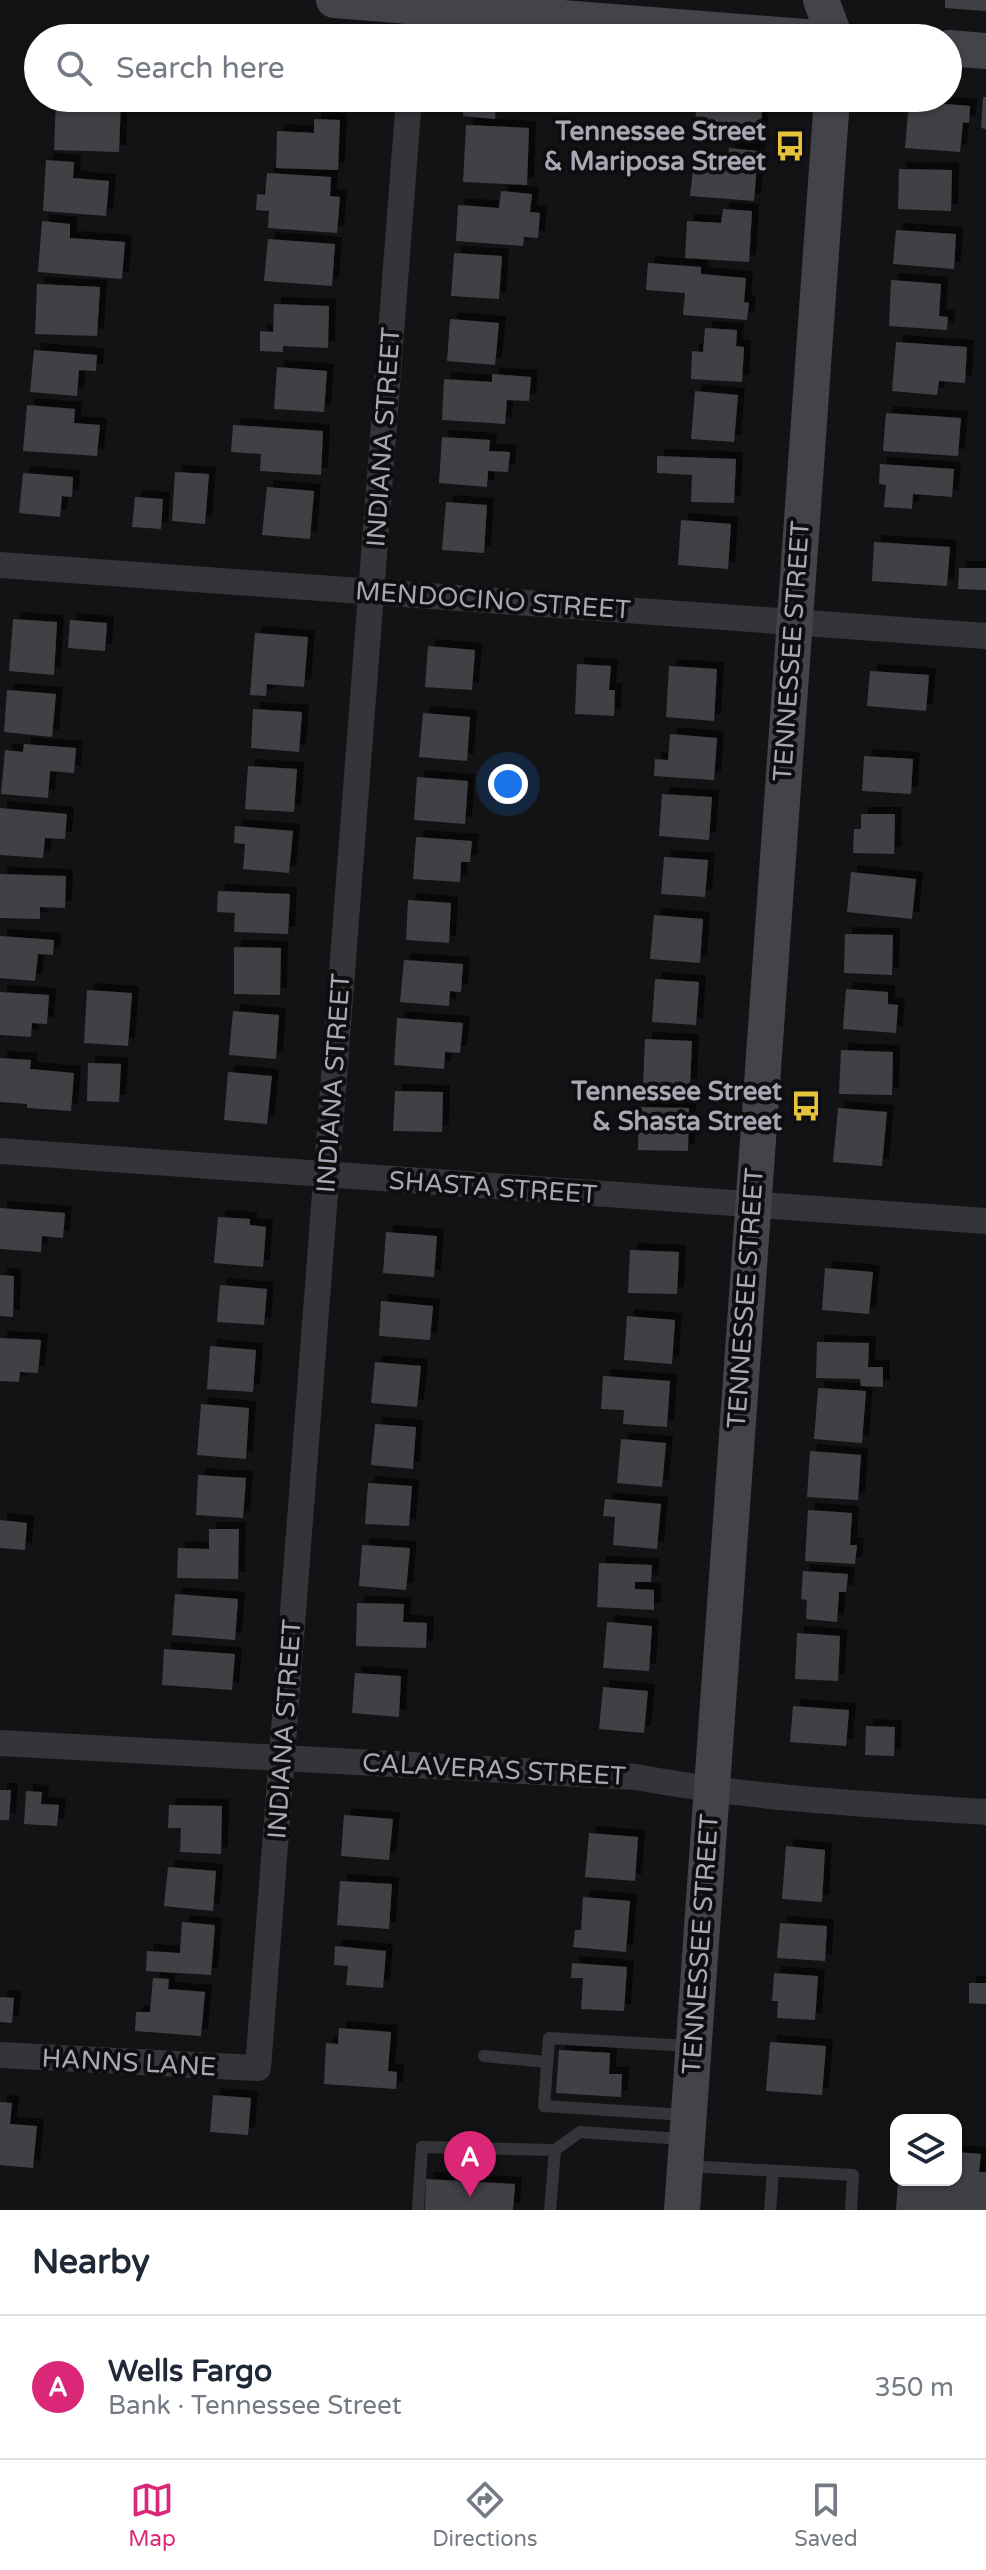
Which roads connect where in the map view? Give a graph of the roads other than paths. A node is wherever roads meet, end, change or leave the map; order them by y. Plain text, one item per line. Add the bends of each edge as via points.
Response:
1 (334, 0) edge
2 (821, 0) edge
3 (850, 0) edge
4 (415, 15) edge
5 (572, 24) edge
6 (830, 24) edge
7 (841, 24) edge
8 (962, 49) edge
9 (986, 51) edge
10 (408, 112) edge
11 (831, 112) edge
12 (0, 565) edge
13 (371, 592) junction
14 (793, 622) junction
15 (986, 636) edge
16 (0, 1151) edge
17 (327, 1175) junction
18 (751, 1205) junction
19 (986, 1221) edge
20 (0, 1743) edge
21 (282, 1758) junction
22 (710, 1790) junction
23 (986, 1812) edge
24 (694, 2047) junction
25 (0, 2055) edge
26 (484, 2056) dead end
27 (547, 2062) junction
28 (258, 2068) joint
29 (687, 2140) junction
30 (555, 2150) junction
31 (773, 2171) junction
32 (418, 2210) edge
33 (550, 2210) edge
34 (682, 2210) edge
35 (770, 2210) edge
36 (851, 2210) edge

1 - 4 main road
2 - 6 main road
3 - 7 main road
4 - 5 main road
8 - 9 main road
10 - 13 street, INDIANA STREET
11 - 14 main road, TENNESSEE STREET
12 - 13 street, MENDOCINO STREET
13 - 14 street, MENDOCINO STREET
13 - 17 street, INDIANA STREET
14 - 15 street, MENDOCINO STREET
14 - 18 main road, TENNESSEE STREET
16 - 17 street, SHASTA STREET
17 - 18 street, SHASTA STREET
17 - 21 street, INDIANA STREET
18 - 19 street, SHASTA STREET
18 - 22 main road, TENNESSEE STREET
20 - 21 street, CALAVERAS STREET
21 - 22 street, CALAVERAS STREET via 636,1777
21 - 28 street, INDIANA STREET
22 - 23 street, CALAVERAS STREET
22 - 24 main road, TENNESSEE STREET
24 - 27 lane via 549,2038
24 - 29 main road, TENNESSEE STREET
25 - 28 street, HANNS LANE
26 - 27 lane
27 - 29 lane via 544,2106
29 - 30 lane via 580,2132
29 - 31 lane
29 - 34 main road, TENNESSEE STREET
30 - 32 lane via 422,2147
30 - 33 lane
31 - 35 lane
31 - 36 lane via 853,2175

